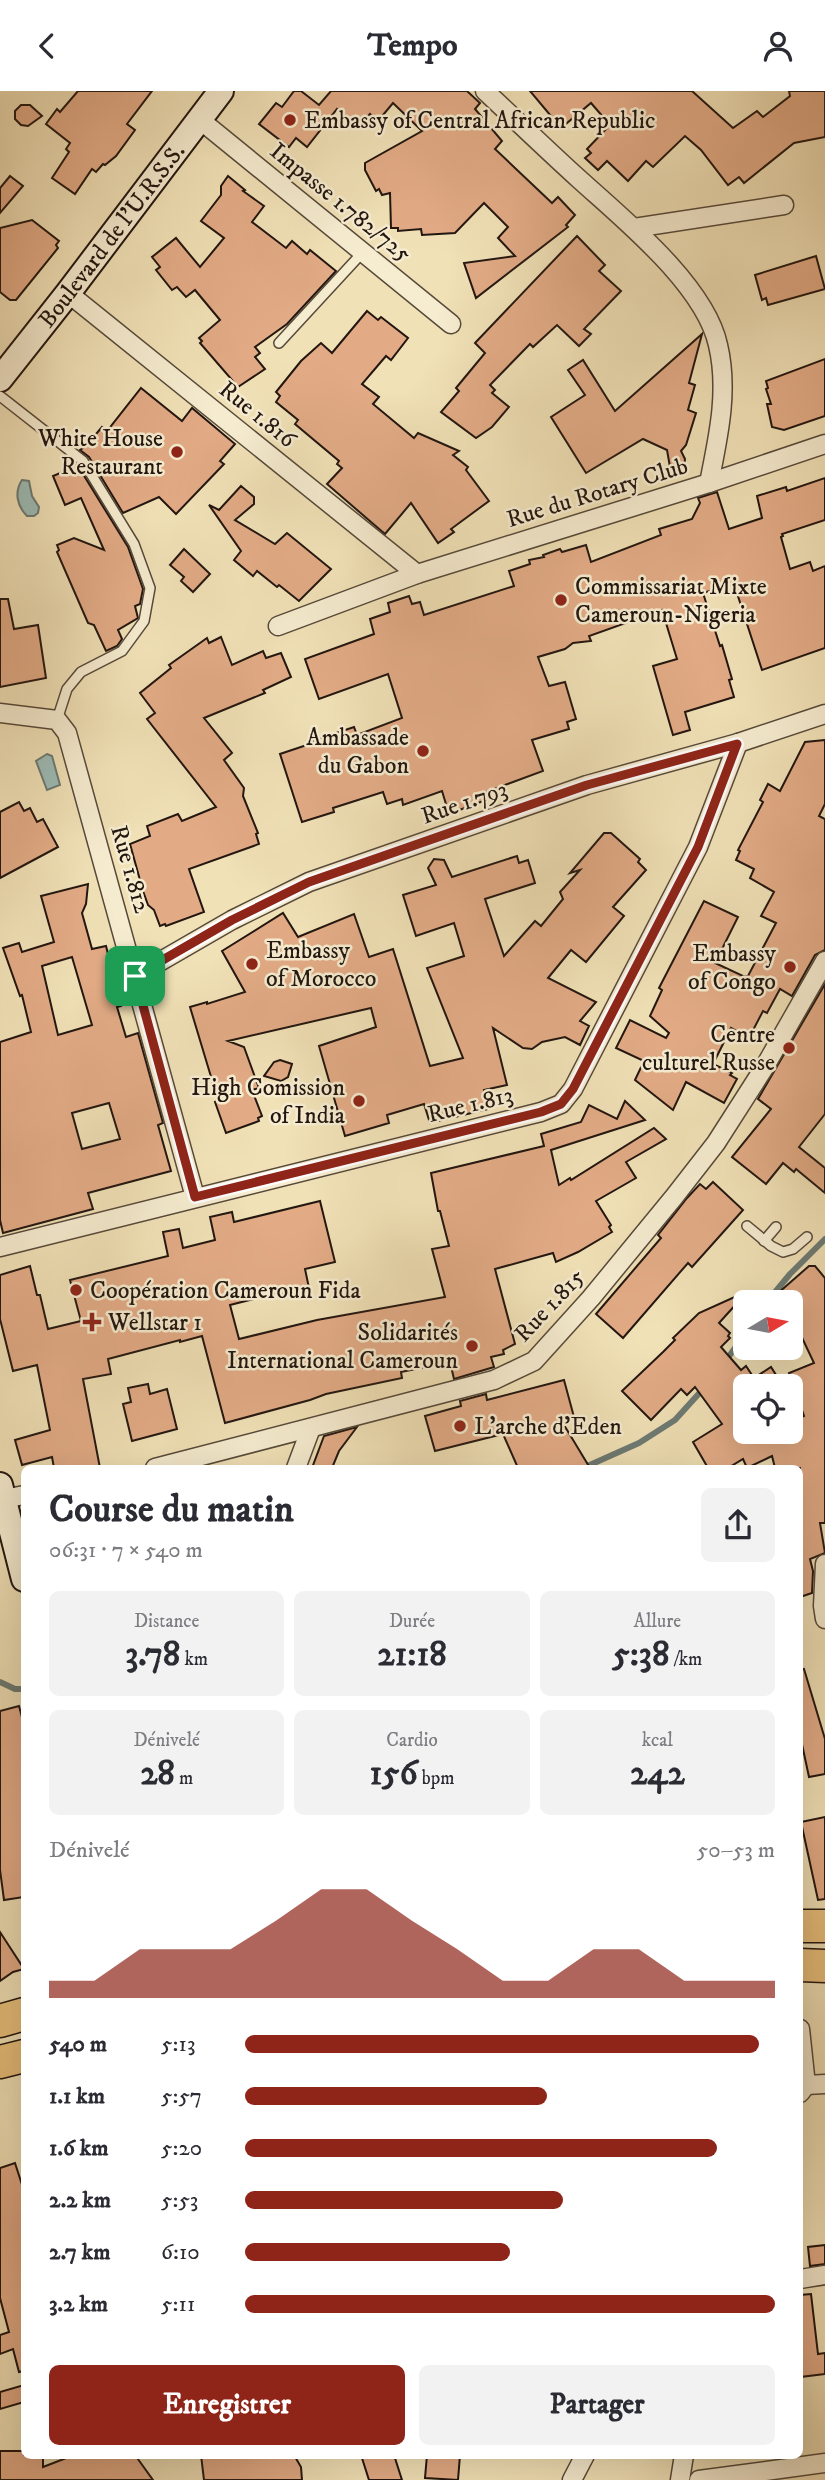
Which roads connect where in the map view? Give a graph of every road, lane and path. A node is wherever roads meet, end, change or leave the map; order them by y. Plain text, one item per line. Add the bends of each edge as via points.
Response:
1 (221, 91) edge
2 (485, 91) edge
3 (199, 119) junction
4 (784, 205) dead end
5 (634, 228) junction
6 (363, 252) junction
7 (68, 293) junction
8 (451, 324) dead end
9 (279, 343) dead end
10 (2, 372) edge
11 (0, 396) edge
12 (825, 444) edge
13 (709, 483) junction
14 (417, 574) junction
15 (278, 626) dead end
16 (0, 713) edge
17 (825, 714) edge
18 (57, 720) junction
19 (737, 744) junction
20 (825, 961) edge
21 (135, 976) junction
22 (195, 1197) junction
23 (747, 1226) dead end
24 (776, 1227) dead end
25 (807, 1237) dead end
26 (764, 1241) junction
27 (0, 1247) edge
28 (311, 1428) junction
29 (167, 1465) edge
30 (297, 1465) edge
31 (9, 1493) edge
32 (21, 1562) edge
33 (825, 1564) edge
34 (825, 1619) edge
35 (803, 1926) edge
36 (825, 1926) edge
37 (803, 1965) edge
38 (825, 1966) edge
39 (21, 2015) edge
40 (0, 2021) edge
41 (21, 2057) edge
42 (0, 2062) edge
43 (825, 2084) edge
44 (803, 2089) edge
45 (825, 2275) edge
46 (803, 2277) edge
47 (583, 2459) edge
48 (683, 2459) edge
49 (825, 2463) edge
50 (572, 2480) edge
51 (680, 2480) edge
52 (699, 2480) edge

1 - 3 street, Boulevard de l'U.R.S.S.
2 - 5 street, Rue du Rotary Club
3 - 6 street, Impasse 1.782/725
3 - 7 street, Boulevard de l'U.R.S.S.
4 - 5 street
5 - 13 street, Rue du Rotary Club via 692,291 718,343 721,425
6 - 8 street, Impasse 1.782/725
6 - 9 lane
7 - 10 street, Boulevard de l'U.R.S.S.
7 - 14 street, Rue 1.816
11 - 18 lane via 83,461 134,544 150,588 144,621 122,651 81,672 66,689
12 - 13 street
13 - 14 street, Rue du Rotary Club
14 - 15 street, Rue du Rotary Club
16 - 18 street
17 - 19 street, Rue 1.793
18 - 21 street, Rue 1.812 via 67,733
19 - 21 street, Rue 1.793 via 587,785 309,882
19 - 22 street, Rue 1.813 via 698,847 573,1089 561,1104
20 - 28 street, Rue 1.815 via 716,1143 534,1361 494,1380
21 - 22 street, Rue 1.812
22 - 27 street, Rue 1.813
23 - 26 lane
24 - 26 lane
25 - 26 lane via 787,1252
28 - 29 street, Rue 1.815
28 - 30 street
31 - 32 street
33 - 34 street
35 - 36 highway
37 - 38 highway
39 - 40 highway
41 - 42 highway
43 - 44 street
45 - 46 street
47 - 50 street
48 - 51 street
49 - 52 street

